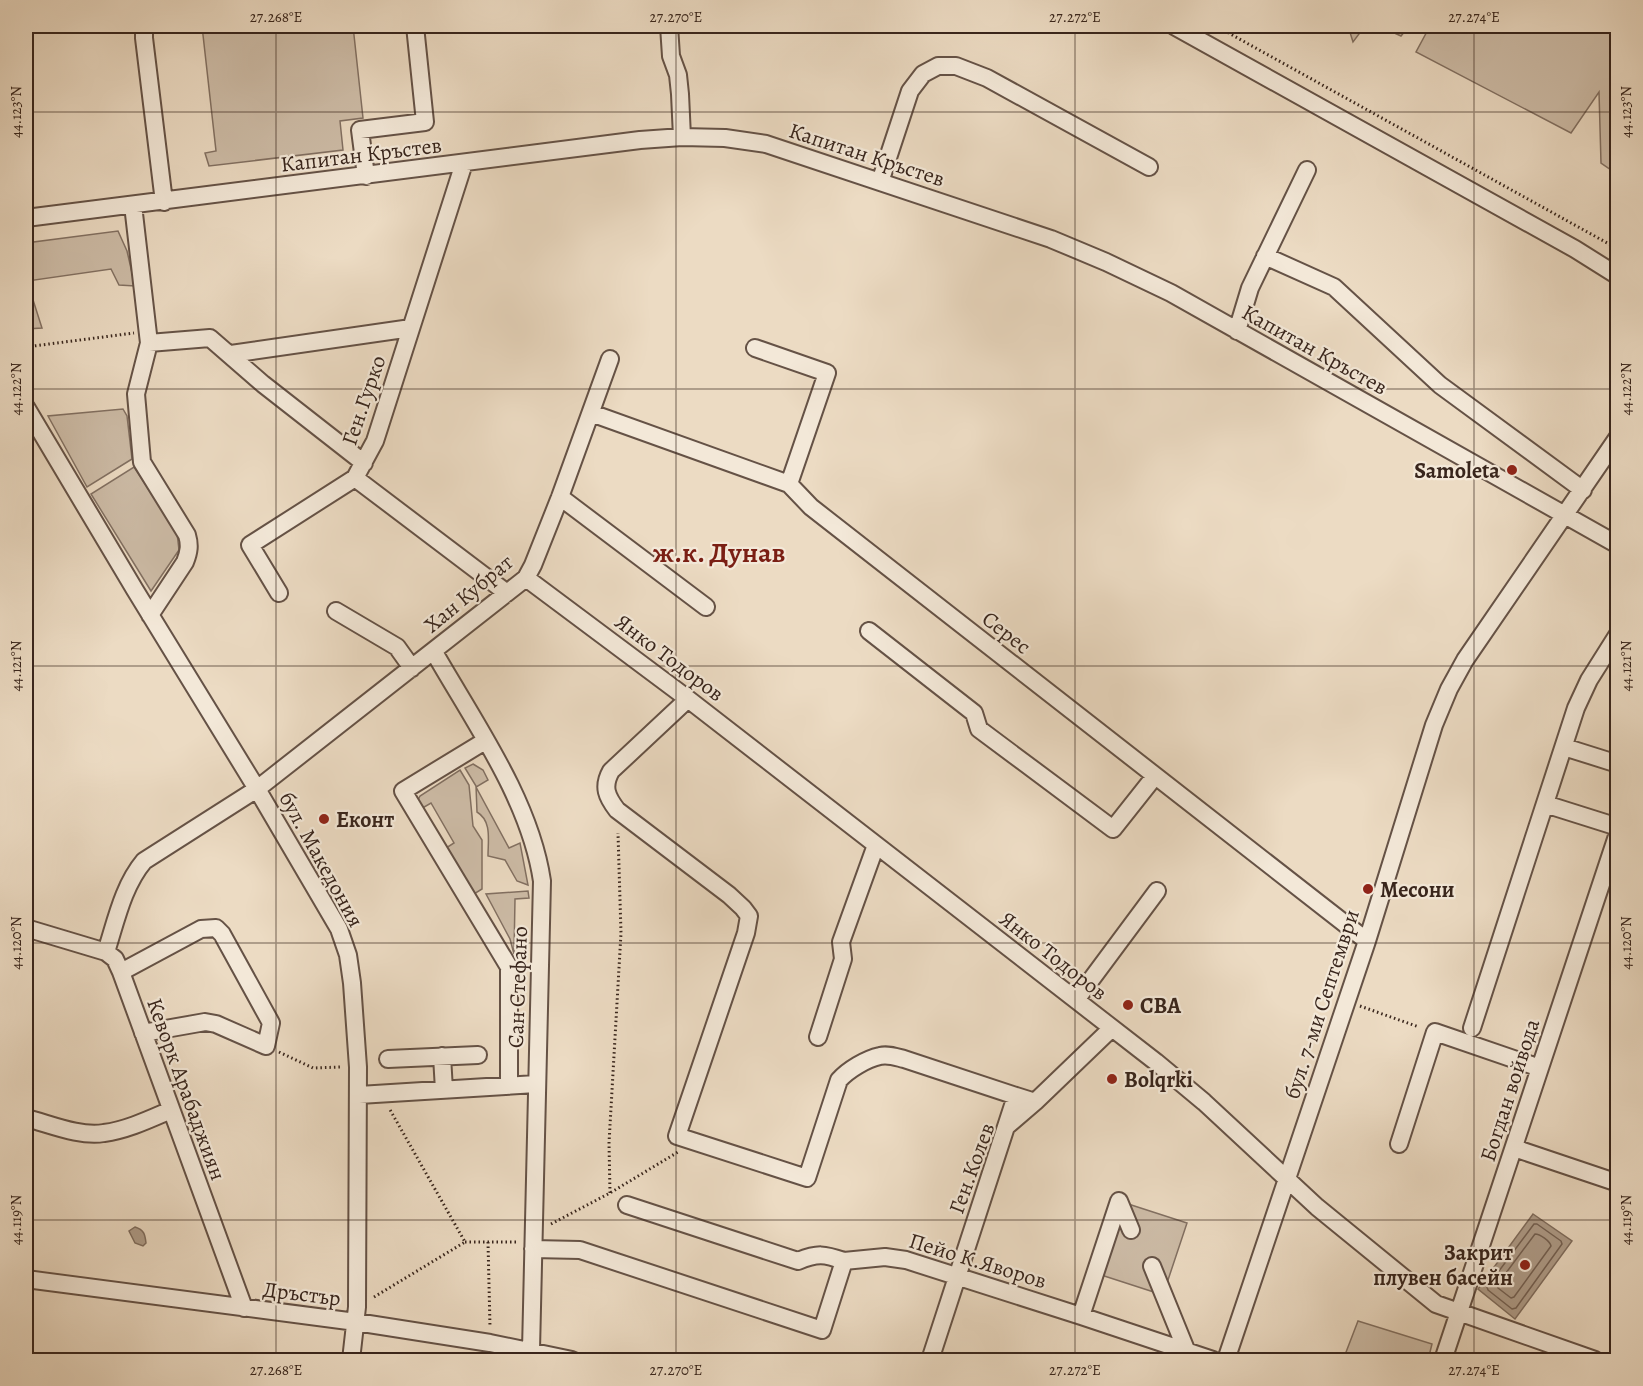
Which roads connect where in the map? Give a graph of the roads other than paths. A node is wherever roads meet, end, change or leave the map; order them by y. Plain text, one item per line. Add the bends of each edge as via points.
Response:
1 (416, 26) edge
2 (669, 26) edge
3 (1174, 26) edge
4 (140, 30) edge
5 (682, 137) junction
6 (464, 164) junction
7 (1149, 166) dead end
8 (1307, 170) dead end
9 (366, 176) junction
10 (880, 182) junction
11 (164, 202) junction
12 (133, 205) junction
13 (26, 218) edge
14 (1265, 256) junction
15 (1617, 276) edge
16 (411, 328) junction
17 (1237, 331) junction
18 (148, 337) junction
19 (754, 348) dead end
20 (231, 354) junction
21 (610, 359) dead end
22 (26, 407) edge
23 (591, 413) junction
24 (1617, 437) edge
25 (364, 463) junction
26 (355, 478) junction
27 (789, 484) junction
28 (1583, 490) junction
29 (560, 497) junction
30 (1563, 515) junction
31 (1617, 545) edge
32 (526, 578) junction
33 (279, 593) dead end
34 (507, 593) junction
35 (706, 607) dead end
36 (336, 611) dead end
37 (150, 615) junction
38 (868, 631) dead end
39 (1617, 634) edge
40 (434, 652) junction
41 (412, 668) junction
42 (688, 699) junction
43 (485, 741) junction
44 (1564, 747) junction
45 (1617, 764) edge
46 (1155, 776) junction
47 (257, 789) junction
48 (1545, 804) junction
49 (1617, 827) edge
50 (1617, 833) edge
51 (876, 845) junction
52 (1157, 891) dead end
53 (26, 928) edge
54 (1366, 941) junction
55 (106, 952) junction
56 (121, 972) junction
57 (1076, 1000) junction
58 (1112, 1028) junction
59 (1472, 1028) dead end
60 (143, 1033) junction
61 (818, 1038) dead end
62 (478, 1055) dead end
63 (442, 1056) junction
64 (388, 1059) dead end
65 (1540, 1068) junction
66 (536, 1084) junction
67 (509, 1086) junction
68 (444, 1090) junction
69 (359, 1095) junction
70 (1016, 1096) junction
71 (1035, 1102) junction
72 (171, 1110) junction
73 (26, 1118) edge
74 (1006, 1126) junction
75 (1399, 1144) dead end
76 (1514, 1148) junction
77 (1286, 1179) junction
78 (1617, 1183) edge
79 (627, 1205) dead end
80 (1131, 1230) dead end
81 (534, 1242) junction
82 (844, 1261) junction
83 (1152, 1266) dead end
84 (958, 1276) junction
85 (26, 1279) edge
86 (244, 1308) junction
87 (1458, 1312) junction
88 (356, 1314) junction
89 (1081, 1316) junction
90 (531, 1350) junction
91 (1187, 1352) junction
92 (351, 1360) edge
93 (572, 1360) edge
94 (930, 1360) edge
95 (1213, 1360) edge
96 (1226, 1360) edge
97 (1443, 1360) edge
98 (1595, 1360) edge

1 - 9 street via 425,122 360,130
2 - 5 street via 671,56 678,75
3 - 15 street
4 - 11 street
5 - 6 street, Капитан Кръстев
5 - 10 street, Капитан Кръстев via 766,144
6 - 9 street, Капитан Кръстев
6 - 16 street, Ген.Гурко
7 - 10 street via 987,78 956,66 938,66 923,74 910,91
8 - 14 street
9 - 11 street, Капитан Кръстев
10 - 17 street, Капитан Кръстев via 1051,239 1172,293
11 - 12 street, Капитан Кръстев
12 - 13 street, Капитан Кръстев
12 - 18 street
14 - 17 street
14 - 28 street via 1334,286 1440,385
16 - 20 street
16 - 25 street, Ген.Гурко via 375,441
17 - 30 street, Капитан Кръстев
18 - 20 street via 210,338
18 - 37 street via 136,394 142,462 190,543 185,562
19 - 27 street via 827,373
20 - 25 street
21 - 23 street, Хан Кубрат
22 - 37 street, бул. Македония
23 - 27 street, Серес
23 - 29 street, Хан Кубрат
24 - 28 street, бул. 7-ми Септември
25 - 26 street, Ген.Гурко
26 - 33 street, Ген.Гурко via 250,545
26 - 34 street
27 - 46 street, Серес via 811,507
28 - 30 street, бул. 7-ми Септември
29 - 32 street, Хан Кубрат
29 - 35 street
30 - 31 street, Капитан Кръстев
30 - 54 street, бул. 7-ми Септември via 1449,688
32 - 34 street, Хан Кубрат
32 - 42 street, Янко Тодоров
34 - 40 street, Хан Кубрат
36 - 41 street via 397,648
37 - 47 street, бул. Македония
38 - 46 street via 974,713 979,729 1113,829
39 - 44 street via 1589,680
40 - 41 street, Хан Кубрат
40 - 43 street, Сан Стефано
41 - 47 street, Хан Кубрат
42 - 51 street, Янко Тодоров
42 - 70 street via 611,771 605,788 617,810 729,895 749,916 677,1136 807,1178 839,1080 845,1072 880,1056 891,1055
43 - 66 street, Сан Стефано via 513,790 538,858 542,881
43 - 67 street via 403,790 509,967
44 - 45 street
44 - 48 street
46 - 54 street, Серес
47 - 55 street, Хан Кубрат via 144,861 127,888
47 - 69 street, бул. Македония via 339,928 352,983
48 - 49 street
48 - 59 street
50 - 65 street, Богдан войвода
51 - 57 street, Янко Тодоров
51 - 61 street via 841,942 843,959
52 - 57 street
53 - 55 street
54 - 77 street, бул. 7-ми Септември
55 - 56 street, Кеворк Арабаджиян
56 - 60 street, Кеворк Арабаджиян
56 - 60 street via 201,929 216,928 271,1023 266,1046 205,1022
57 - 58 street, Янко Тодоров
58 - 71 street, Ген.Колев
58 - 77 street, Янко Тодоров via 1204,1102
60 - 72 street, Кеворк Арабаджиян
62 - 63 street
63 - 64 street
63 - 68 street
65 - 75 street via 1435,1032
65 - 76 street, Богдан войвода
66 - 67 street
66 - 81 street, Сан Стефано
67 - 68 street
68 - 69 street
69 - 88 street, бул. Македония
70 - 71 street
70 - 74 street
71 - 74 street, Ген.Колев
72 - 73 street via 102,1134
72 - 86 street, Кеворк Арабаджиян
74 - 84 street, Ген.Колев
76 - 78 street
76 - 87 street, Богдан войвода
77 - 87 street, Янко Тодоров via 1436,1304
77 - 96 street, бул. 7-ми Септември
79 - 82 street, Пейо К.Яворов via 798,1262 825,1254
80 - 89 street via 1119,1201
81 - 82 street via 580,1250 822,1330
81 - 90 street, Сан Стефано
82 - 84 street, Пейо К.Яворов via 885,1257
83 - 91 street
84 - 89 street, Пейо К.Яворов
84 - 94 street, Ген.Колев
85 - 86 street, Дръстър
86 - 88 street, Дръстър
87 - 97 street, Богдан войвода
87 - 98 street, Янко Тодоров
88 - 90 street, Дръстър
88 - 92 street, бул. Македония
89 - 91 street, Пейо К.Яворов
90 - 93 street, Дръстър
91 - 95 street, Пейо К.Яворов

